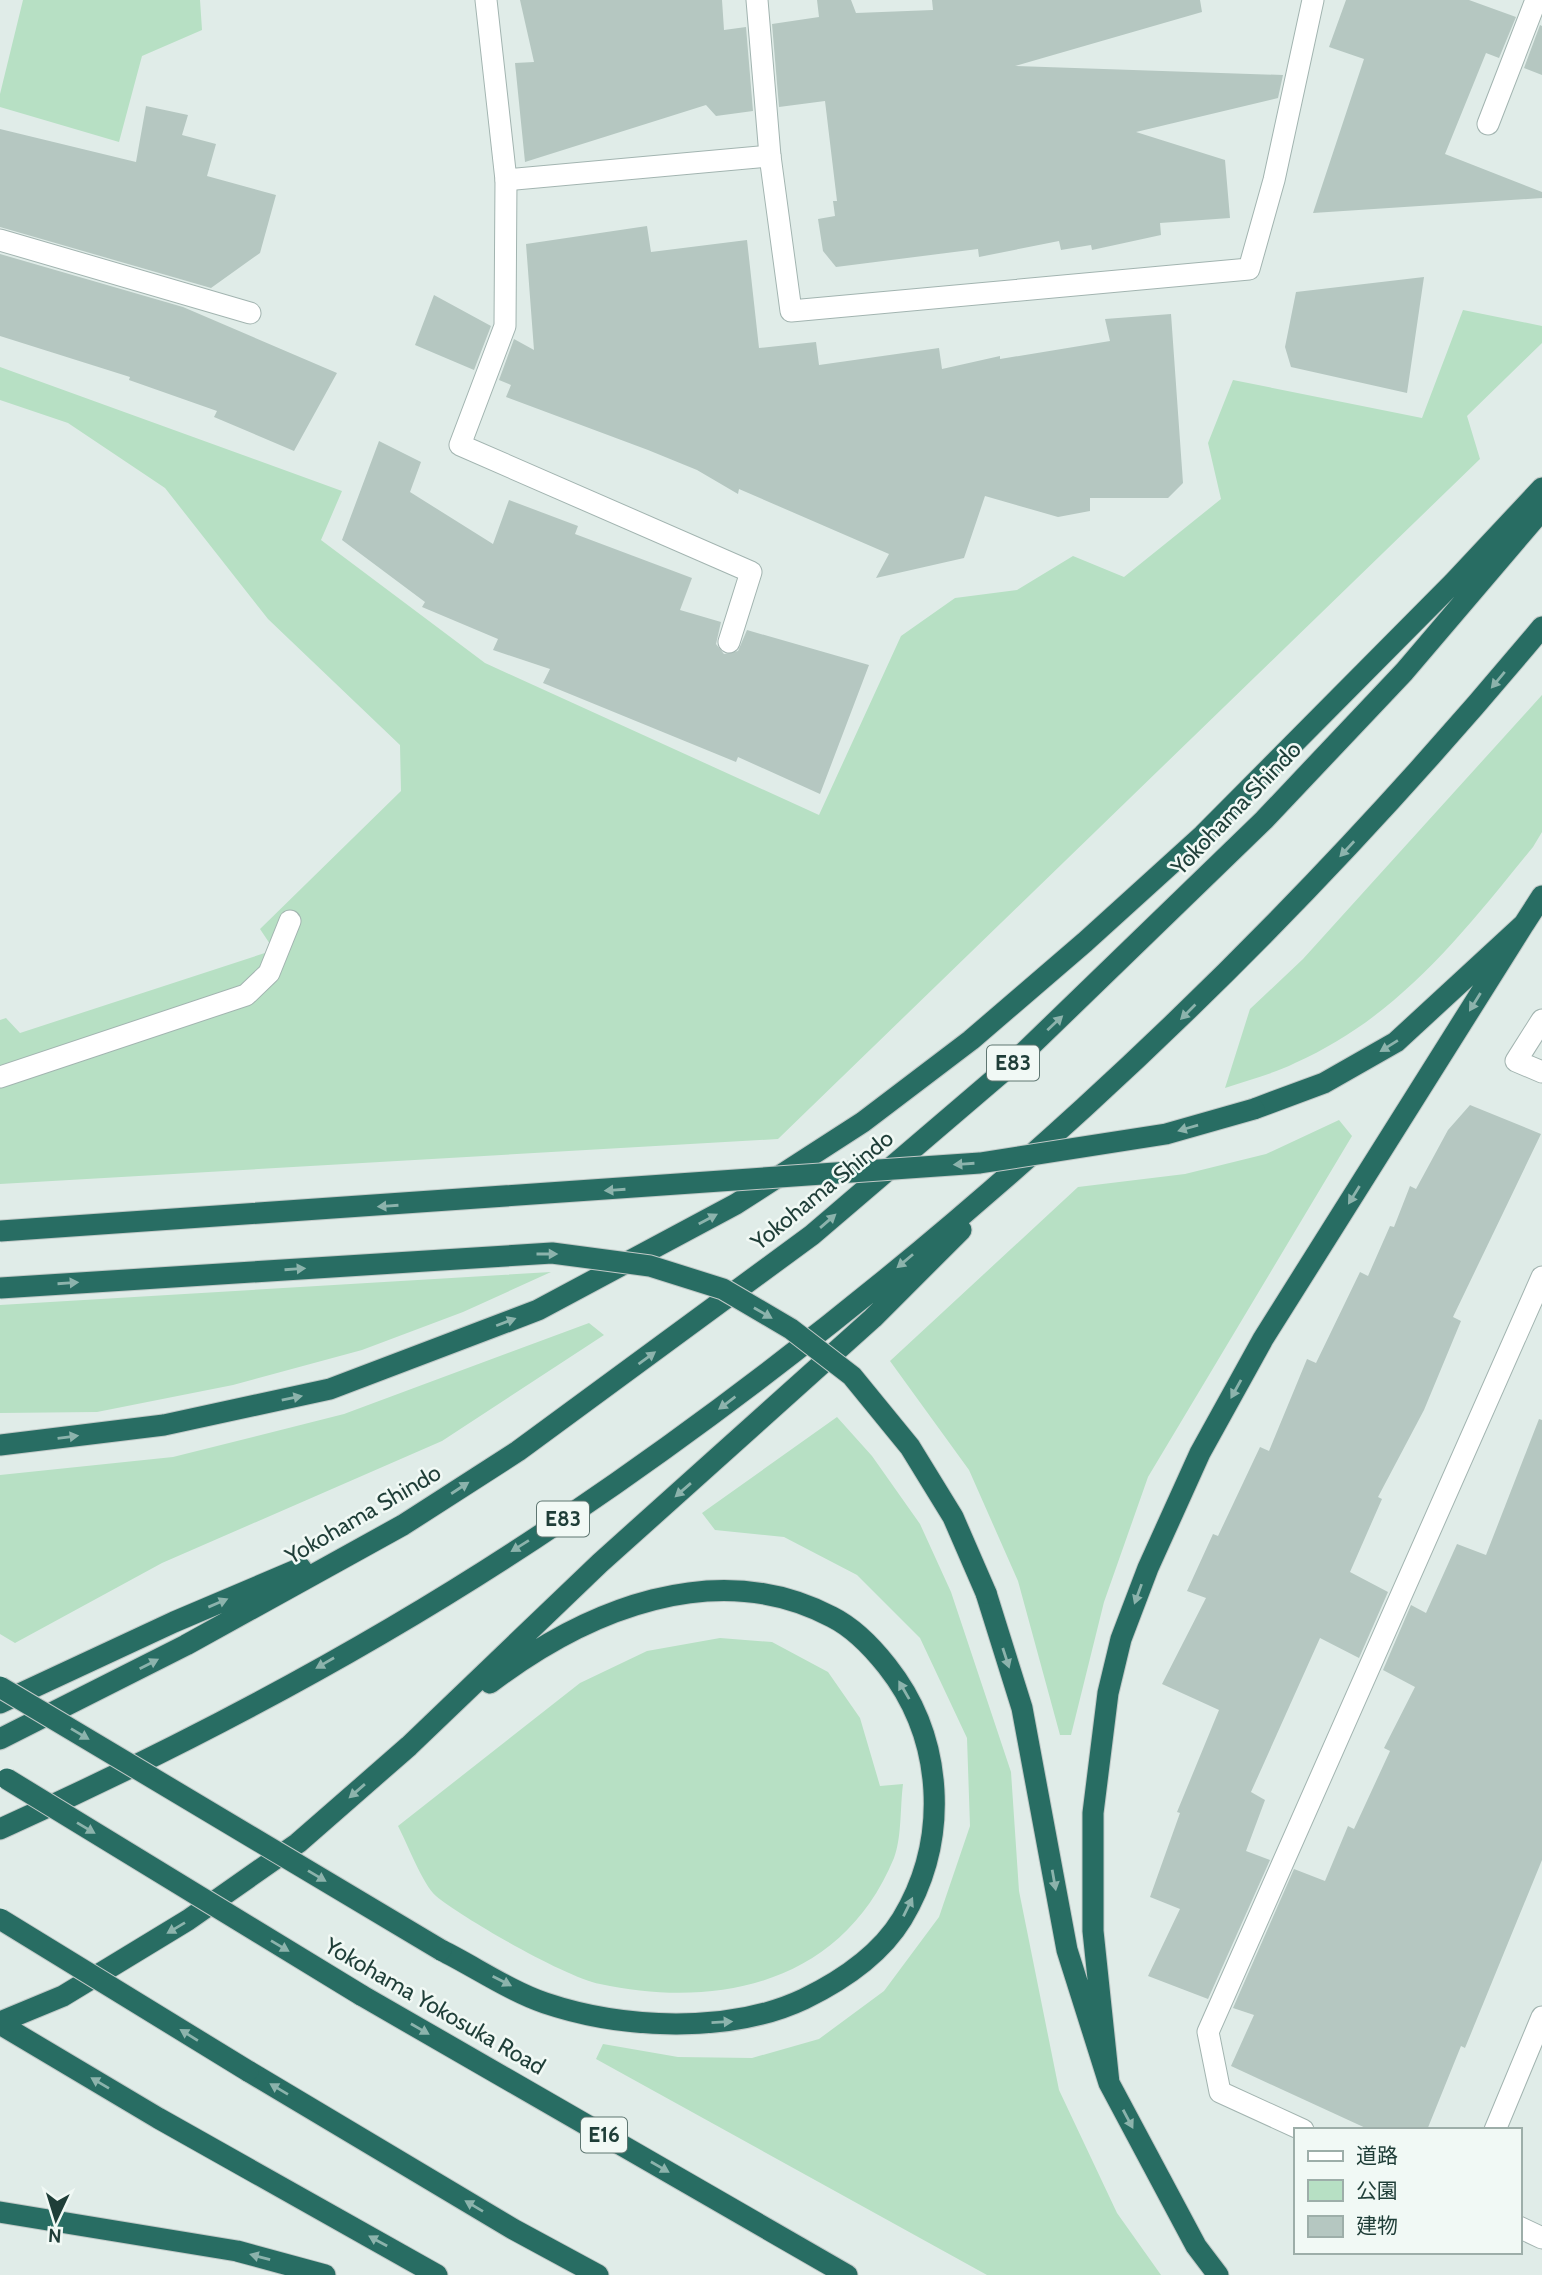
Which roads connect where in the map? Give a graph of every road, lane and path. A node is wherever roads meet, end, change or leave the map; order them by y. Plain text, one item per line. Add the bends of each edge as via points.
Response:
1 (486, 0) edge
2 (757, 0) edge
3 (1313, 0) edge
4 (1536, 0) edge
5 (1488, 124) dead end
6 (770, 156) junction
7 (506, 180) junction
8 (0, 240) edge
9 (250, 313) dead end
10 (1542, 488) edge
11 (1542, 510) edge
12 (1542, 627) edge
13 (729, 642) dead end
14 (1542, 896) edge
15 (290, 921) dead end
16 (1524, 924) junction
17 (1542, 1020) edge
18 (1542, 1072) edge
19 (0, 1077) edge
20 (1069, 1122) junction
21 (0, 1231) edge
22 (1542, 1277) edge
23 (0, 1288) edge
24 (0, 1445) edge
25 (403, 1525) junction
26 (0, 1687) edge
27 (0, 1703) edge
28 (0, 1739) edge
29 (409, 1746) junction
30 (0, 1776) edge
31 (0, 1829) edge
32 (0, 1919) edge
33 (1542, 2017) edge
34 (0, 2023) edge
35 (1109, 2083) junction
36 (1299, 2128) edge
37 (1496, 2128) edge
38 (0, 2212) edge
39 (1521, 2228) edge
40 (513, 2229) junction
41 (1542, 2238) edge
42 (325, 2275) edge
43 (437, 2275) edge
44 (586, 2275) edge
45 (598, 2275) edge
46 (847, 2275) edge
47 (1218, 2275) edge

1 - 7 street
2 - 6 street
3 - 6 street via 1250,269 791,310
4 - 5 street
6 - 7 street
7 - 13 street via 505,326 460,445 751,572
8 - 9 street
24 -> 10 highway via 164,1425 330,1390 538,1310 736,1204 863,1122 971,1040 1085,942 1203,835
25 -> 11 highway, Yokohama Shindo / E83 via 518,1451 812,1235 1012,1064 1273,810 1404,672
12 -> 20 highway, E83 via 1452,735 1299,900 1174,1026
14 - 16 highway
15 - 19 street via 269,974 246,995
16 -> 21 highway, bridge via 1396,1042 1324,1083 1166,1134 980,1163
16 -> 35 highway via 1264,1339 1200,1453 1147,1568 1121,1639 1108,1693 1093,1813 1093,1931
17 - 18 street via 1516,1061
20 -> 29 highway via 873,1318 600,1563
20 -> 31 highway, E83 via 852,1306 724,1405 561,1521 228,1719
22 - 36 street via 1208,2032 1220,2092
23 -> 35 highway, bridge via 552,1253 650,1266 723,1289 791,1328 852,1376 910,1447 946,1506 986,1593 1022,1707 1067,1950
27 -> 25 highway via 174,1622
28 -> 25 highway, Yokohama Shindo / E83 via 186,1646
26 -> 29 highway, bridge via 441,1950 545,2003 613,2017 678,2024 733,2022 782,2009 829,1987 868,1959 902,1920 925,1871 935,1821 933,1771 921,1724 902,1685 872,1647 835,1618 793,1600 752,1592 706,1590 670,1595 593,1620 510,1668
29 -> 34 highway via 298,1843 188,1920 63,1996
30 -> 46 highway, Yokohama Yokosuka Road / E16, bridge via 361,1995
40 -> 32 highway, bridge
33 - 37 street
43 -> 34 highway
35 -> 47 highway via 1196,2246
42 -> 38 highway via 237,2251
39 - 41 street
40 - 44 highway
40 - 45 highway

